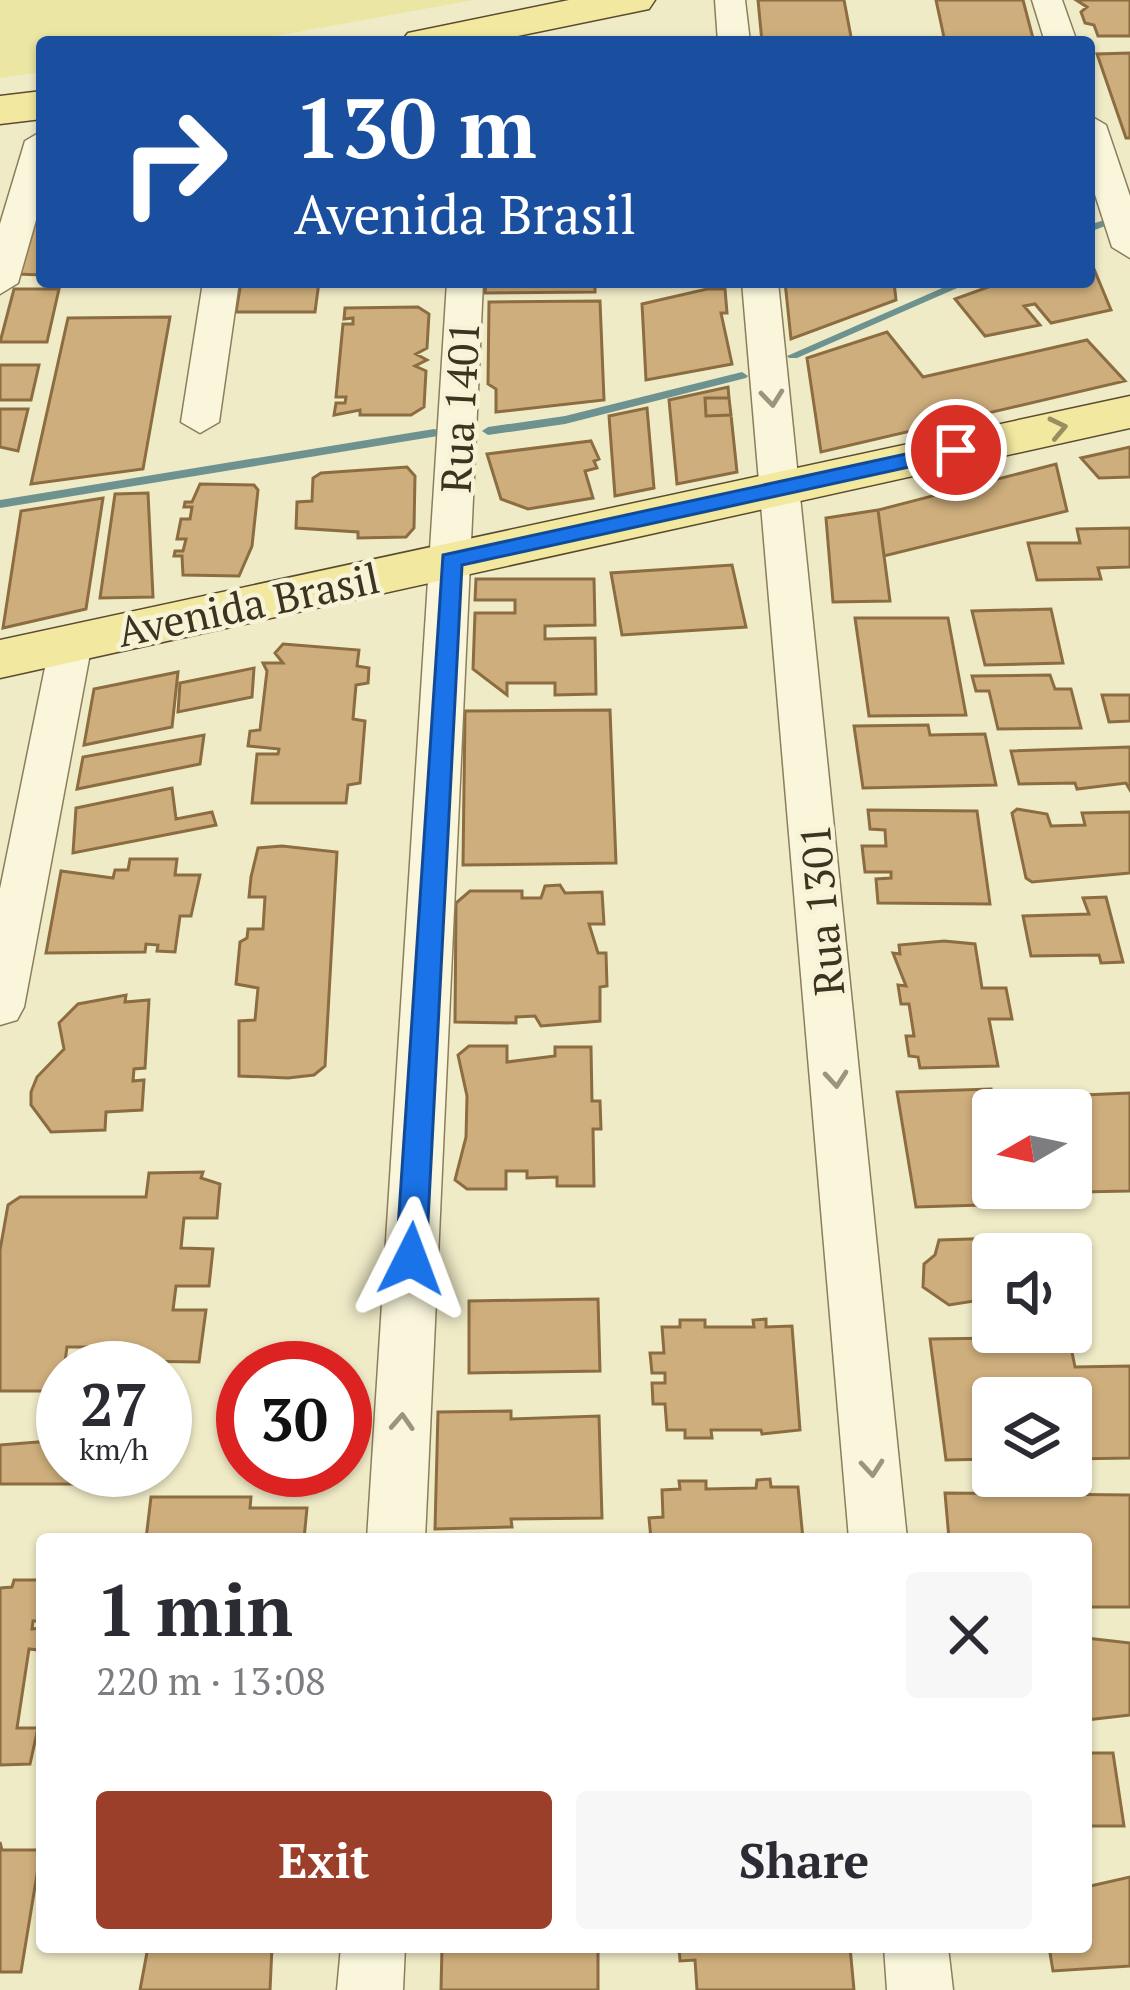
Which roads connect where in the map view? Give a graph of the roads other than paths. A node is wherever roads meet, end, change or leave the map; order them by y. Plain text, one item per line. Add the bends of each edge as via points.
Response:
1 (634, 0) edge
2 (730, 0) edge
3 (1047, 0) edge
4 (478, 36) edge
5 (733, 36) edge
6 (1059, 36) edge
7 (36, 106) edge
8 (0, 110) edge
9 (1095, 143) edge
10 (36, 161) edge
11 (1130, 247) edge
12 (0, 283) edge
13 (220, 288) edge
14 (465, 288) edge
15 (761, 288) edge
16 (1130, 412) edge
17 (200, 422) dead end
18 (782, 488) junction
19 (451, 560) junction
20 (71, 643) junction
21 (0, 658) edge
22 (0, 1007) edge
23 (396, 1533) edge
24 (877, 1533) edge
25 (373, 1953) edge
26 (917, 1953) edge
27 (370, 1990) edge
28 (920, 1990) edge

1 - 4 main road
2 - 5 street
3 - 6 street
7 - 8 main road
9 - 11 street
10 - 12 street
13 - 17 street
14 - 19 street, Rua 1401
15 -> 18 street, Rua 1301
18 -> 16 main road, Avenida Brasil
18 - 19 main road, Avenida Brasil
18 -> 24 street, Rua 1301
19 - 20 main road, Avenida Brasil
23 -> 19 street, Rua 1401
20 - 21 main road, Avenida Brasil
20 - 22 street
25 - 27 street
26 - 28 street

